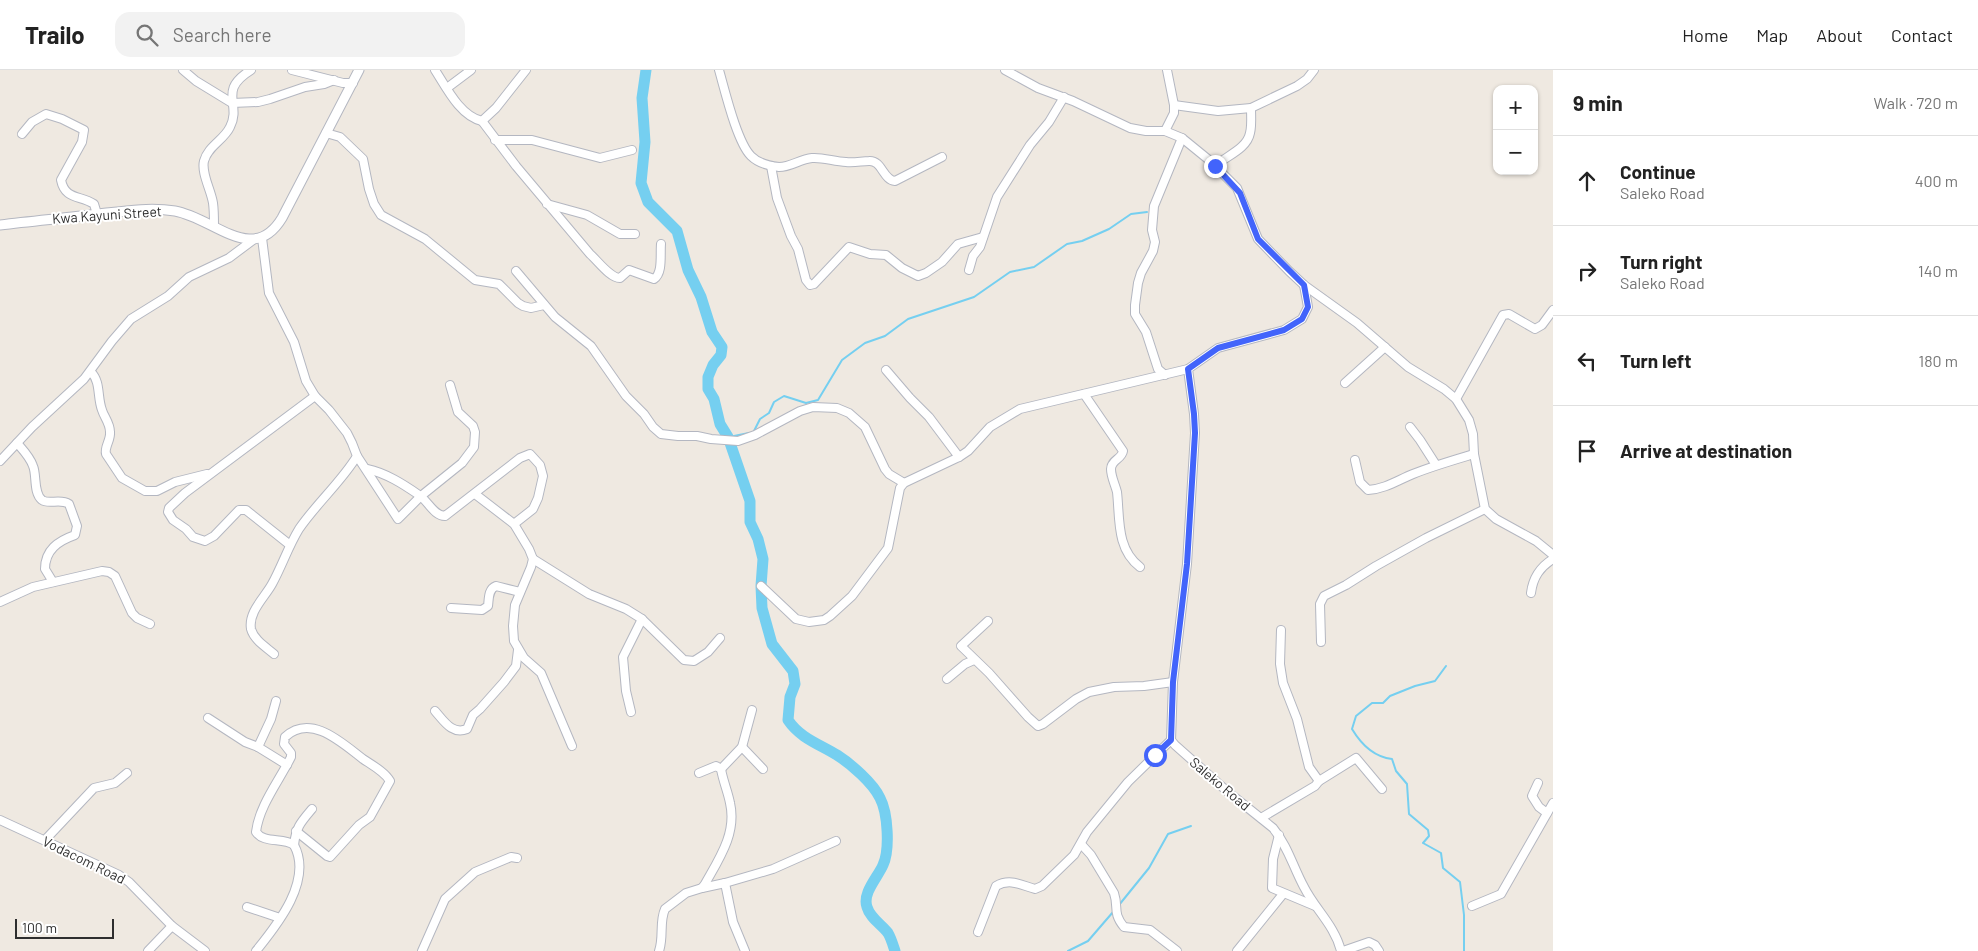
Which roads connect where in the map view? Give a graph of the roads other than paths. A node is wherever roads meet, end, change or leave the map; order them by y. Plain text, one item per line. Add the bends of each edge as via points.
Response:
1 (183, 70) edge
2 (252, 70) edge
3 (292, 70) edge
4 (360, 70) edge
5 (435, 70) edge
6 (471, 70) edge
7 (526, 70) edge
8 (719, 70) edge
9 (1005, 70) edge
10 (1167, 70) edge
11 (1314, 70) edge
12 (334, 80) junction
13 (353, 83) junction
14 (447, 88) junction
15 (1064, 97) junction
16 (232, 102) junction
17 (1174, 105) junction
18 (1251, 108) junction
19 (482, 121) junction
20 (1165, 131) junction
21 (326, 133) junction
22 (22, 134) dead end
23 (1182, 138) junction
24 (495, 140) junction
25 (632, 150) dead end
26 (942, 157) dead end
27 (771, 166) junction
28 (1215, 166) junction
29 (547, 204) junction
30 (97, 214) junction
31 (0, 225) edge
32 (214, 226) junction
33 (635, 234) dead end
34 (983, 237) junction
35 (258, 239) junction
36 (661, 244) dead end
37 (969, 270) dead end
38 (516, 271) dead end
39 (1304, 285) junction
40 (544, 305) junction
41 (1553, 310) edge
42 (1385, 346) junction
43 (1188, 369) junction
44 (886, 370) dead end
45 (91, 372) junction
46 (1165, 375) junction
47 (1345, 383) dead end
48 (450, 385) dead end
49 (1084, 394) junction
50 (315, 396) junction
51 (1456, 399) junction
52 (1410, 428) dead end
53 (16, 444) junction
54 (1474, 454) junction
55 (356, 456) junction
56 (959, 457) junction
57 (0, 460) edge
58 (1355, 460) dead end
59 (1436, 465) junction
60 (366, 469) junction
61 (209, 474) junction
62 (904, 483) junction
63 (475, 494) junction
64 (421, 496) junction
65 (1485, 508) junction
66 (514, 524) junction
67 (290, 545) junction
68 (1553, 557) edge
69 (533, 559) junction
70 (1140, 567) dead end
71 (53, 582) junction
72 (761, 586) dead end
73 (520, 592) junction
74 (1531, 592) dead end
75 (0, 602) edge
76 (451, 608) dead end
77 (642, 620) junction
78 (988, 621) dead end
79 (150, 624) dead end
80 (1281, 630) dead end
81 (720, 638) dead end
82 (1321, 642) dead end
83 (518, 650) junction
84 (274, 654) dead end
85 (974, 660) junction
86 (947, 679) dead end
87 (1173, 682) junction
88 (276, 701) dead end
89 (752, 710) dead end
90 (435, 711) dead end
91 (631, 712) dead end
92 (208, 718) dead end
93 (1171, 740) junction
94 (572, 746) dead end
95 (258, 747) junction
96 (742, 747) junction
97 (287, 765) junction
98 (720, 769) junction
99 (763, 769) dead end
100 (127, 773) dead end
101 (699, 773) dead end
102 (1319, 781) junction
103 (1538, 783) dead end
104 (1382, 789) dead end
105 (1553, 803) edge
106 (312, 809) dead end
107 (1547, 814) junction
108 (1261, 818) junction
109 (0, 820) edge
110 (296, 831) junction
111 (1279, 835) junction
112 (45, 840) junction
113 (836, 841) dead end
114 (1081, 844) junction
115 (294, 845) junction
116 (517, 858) dead end
117 (725, 883) junction
118 (702, 888) junction
119 (1283, 894) junction
120 (1315, 906) junction
121 (1472, 906) dead end
122 (247, 907) dead end
123 (280, 918) junction
124 (172, 926) junction
125 (978, 932) dead end
126 (148, 951) edge
127 (205, 951) edge
128 (256, 951) edge
129 (422, 951) edge
130 (659, 951) edge
131 (745, 951) edge
132 (1177, 951) edge
133 (1237, 951) edge
134 (1342, 951) edge
135 (1380, 951) edge

1 - 16 street
2 - 16 street via 237,81 232,90
3 - 12 street
4 - 13 street
5 - 14 street
6 - 14 street
7 - 19 street
8 - 27 street via 749,155
9 - 15 street via 1038,88
10 - 17 street
11 - 18 street via 1297,86
12 - 13 street
12 - 16 street via 258,102
13 - 21 street
14 - 19 street via 463,109 474,119
15 - 20 street via 1130,128
15 - 34 street via 997,197
16 - 32 street via 230,128 204,161 213,202
17 - 18 street via 1218,111
17 - 20 street via 1174,113
18 - 28 street via 1250,134 1246,141
19 - 24 street
20 - 23 street
21 - 35 street via 277,226 270,234
21 - 40 street via 340,137 363,158 369,189 381,215 425,239 474,280 499,284 523,306
22 - 30 street via 32,122 46,114 84,130 82,142 61,180 68,193 94,204
23 - 28 street
23 - 46 street via 1154,206 1152,230 1155,242 1141,273 1135,305 1135,314 1146,332 1158,369
24 - 25 street via 532,140 600,158
24 - 29 street
26 - 27 street via 895,181 888,179 871,160 846,162 810,158 786,167
27 - 34 street via 777,198 810,285 848,247 870,254 886,254 918,276 942,262 958,244
28 - 39 street via 1240,193 1258,239
29 - 33 street via 587,215 620,234
29 - 36 street via 613,277 623,276 629,270 656,278
30 - 31 street, Kwa Kayuni Street
30 - 32 street, Kwa Kayuni Street via 155,209 189,214
32 - 35 street, Kwa Kayuni Street via 235,236
34 - 37 street
35 - 45 street via 229,258 189,277 168,296 131,320
35 - 50 street via 269,292 286,323 306,381
38 - 40 street
39 - 42 street
39 - 43 street via 1308,307 1302,319 1284,330 1218,348
40 - 62 street via 591,346 626,396 657,432 670,436 738,441 800,411 813,407 837,408 865,426 885,469
41 - 51 street via 1535,329 1509,314 1503,315
42 - 47 street
42 - 51 street via 1408,367
43 - 46 street
43 - 87 street via 1195,433 1187,564
44 - 56 street via 929,417
45 - 53 street
45 - 61 street via 97,382 101,408 110,425 110,439 105,451 122,478 152,492 181,480
46 - 49 street
48 - 64 street via 458,412 473,426 474,446 462,463
49 - 56 street via 1008,414
49 - 70 street via 1123,451 1111,468 1117,516 1129,557
50 - 55 street via 347,433
50 - 61 street
51 - 54 street via 1469,420
52 - 59 street
53 - 57 street
53 - 71 street via 33,466 38,496 44,501 60,500 69,504 77,526 74,535 57,544 46,558 45,569
54 - 59 street
54 - 65 street
55 - 60 street
55 - 67 street via 315,507
56 - 62 street
58 - 59 street via 1360,482 1368,490 1384,487
60 - 64 street via 388,476
60 - 64 street via 398,519
61 - 67 street via 169,508 173,520 192,537 204,541 214,536 239,510 246,510
62 - 72 street via 900,488 888,548 852,596 830,616 809,622 796,619
63 - 64 street via 445,516 437,513
63 - 66 street
63 - 66 street via 520,458 530,454 540,466 543,476 538,498 533,508
65 - 68 street via 1496,519 1536,541
65 - 82 street via 1324,596 1320,604
66 - 69 street
67 - 84 street via 272,585 254,612 251,624 256,638
68 - 74 street via 1535,576
69 - 73 street
69 - 77 street via 589,594 626,609
71 - 75 street
71 - 79 street via 108,572 117,579 132,613
73 - 76 street via 496,586 490,592 488,606 482,610
73 - 83 street via 513,626
77 - 81 street via 688,661 708,652
77 - 91 street via 623,657
78 - 85 street via 961,646
80 - 102 street via 1283,683 1297,719 1307,762
83 - 90 street via 516,666 473,715 468,729 451,729
83 - 94 street via 542,673
85 - 86 street
85 - 87 street via 1038,726 1089,692
87 - 93 street
88 - 95 street
89 - 96 street
92 - 95 street
93 - 108 street, Saleko Road
93 - 114 street via 1128,782
95 - 97 street
96 - 98 street
96 - 99 street
97 - 110 street via 291,755 284,744 285,737 298,729 309,728 342,742 390,781 370,817 330,857
97 - 115 street via 264,806 256,832 264,838
98 - 101 street via 716,766
98 - 118 street via 730,804 730,829 724,850
100 - 112 street via 115,783 94,788
102 - 104 street via 1356,758
102 - 108 street
103 - 107 street via 1532,796
105 - 107 street
106 - 110 street
107 - 121 street via 1501,894
108 - 111 street, Saleko Road
109 - 112 street, Vodacom Road
110 - 115 street
111 - 119 street via 1271,884 1274,890
111 - 120 street, Saleko Road
112 - 124 street, Vodacom Road via 129,882
113 - 117 street via 773,869
114 - 125 street via 1042,886 1035,889 1015,882 996,886
114 - 132 street via 1114,893 1115,910 1124,927 1150,930
115 - 123 street via 300,876
116 - 129 street via 475,872 445,899
117 - 118 street
117 - 131 street via 733,922
118 - 130 street via 686,893 665,909
119 - 120 street
119 - 133 street
120 - 134 street, Saleko Road
122 - 123 street
123 - 128 street
124 - 126 street
124 - 127 street, Vodacom Road
134 - 135 street via 1369,942

